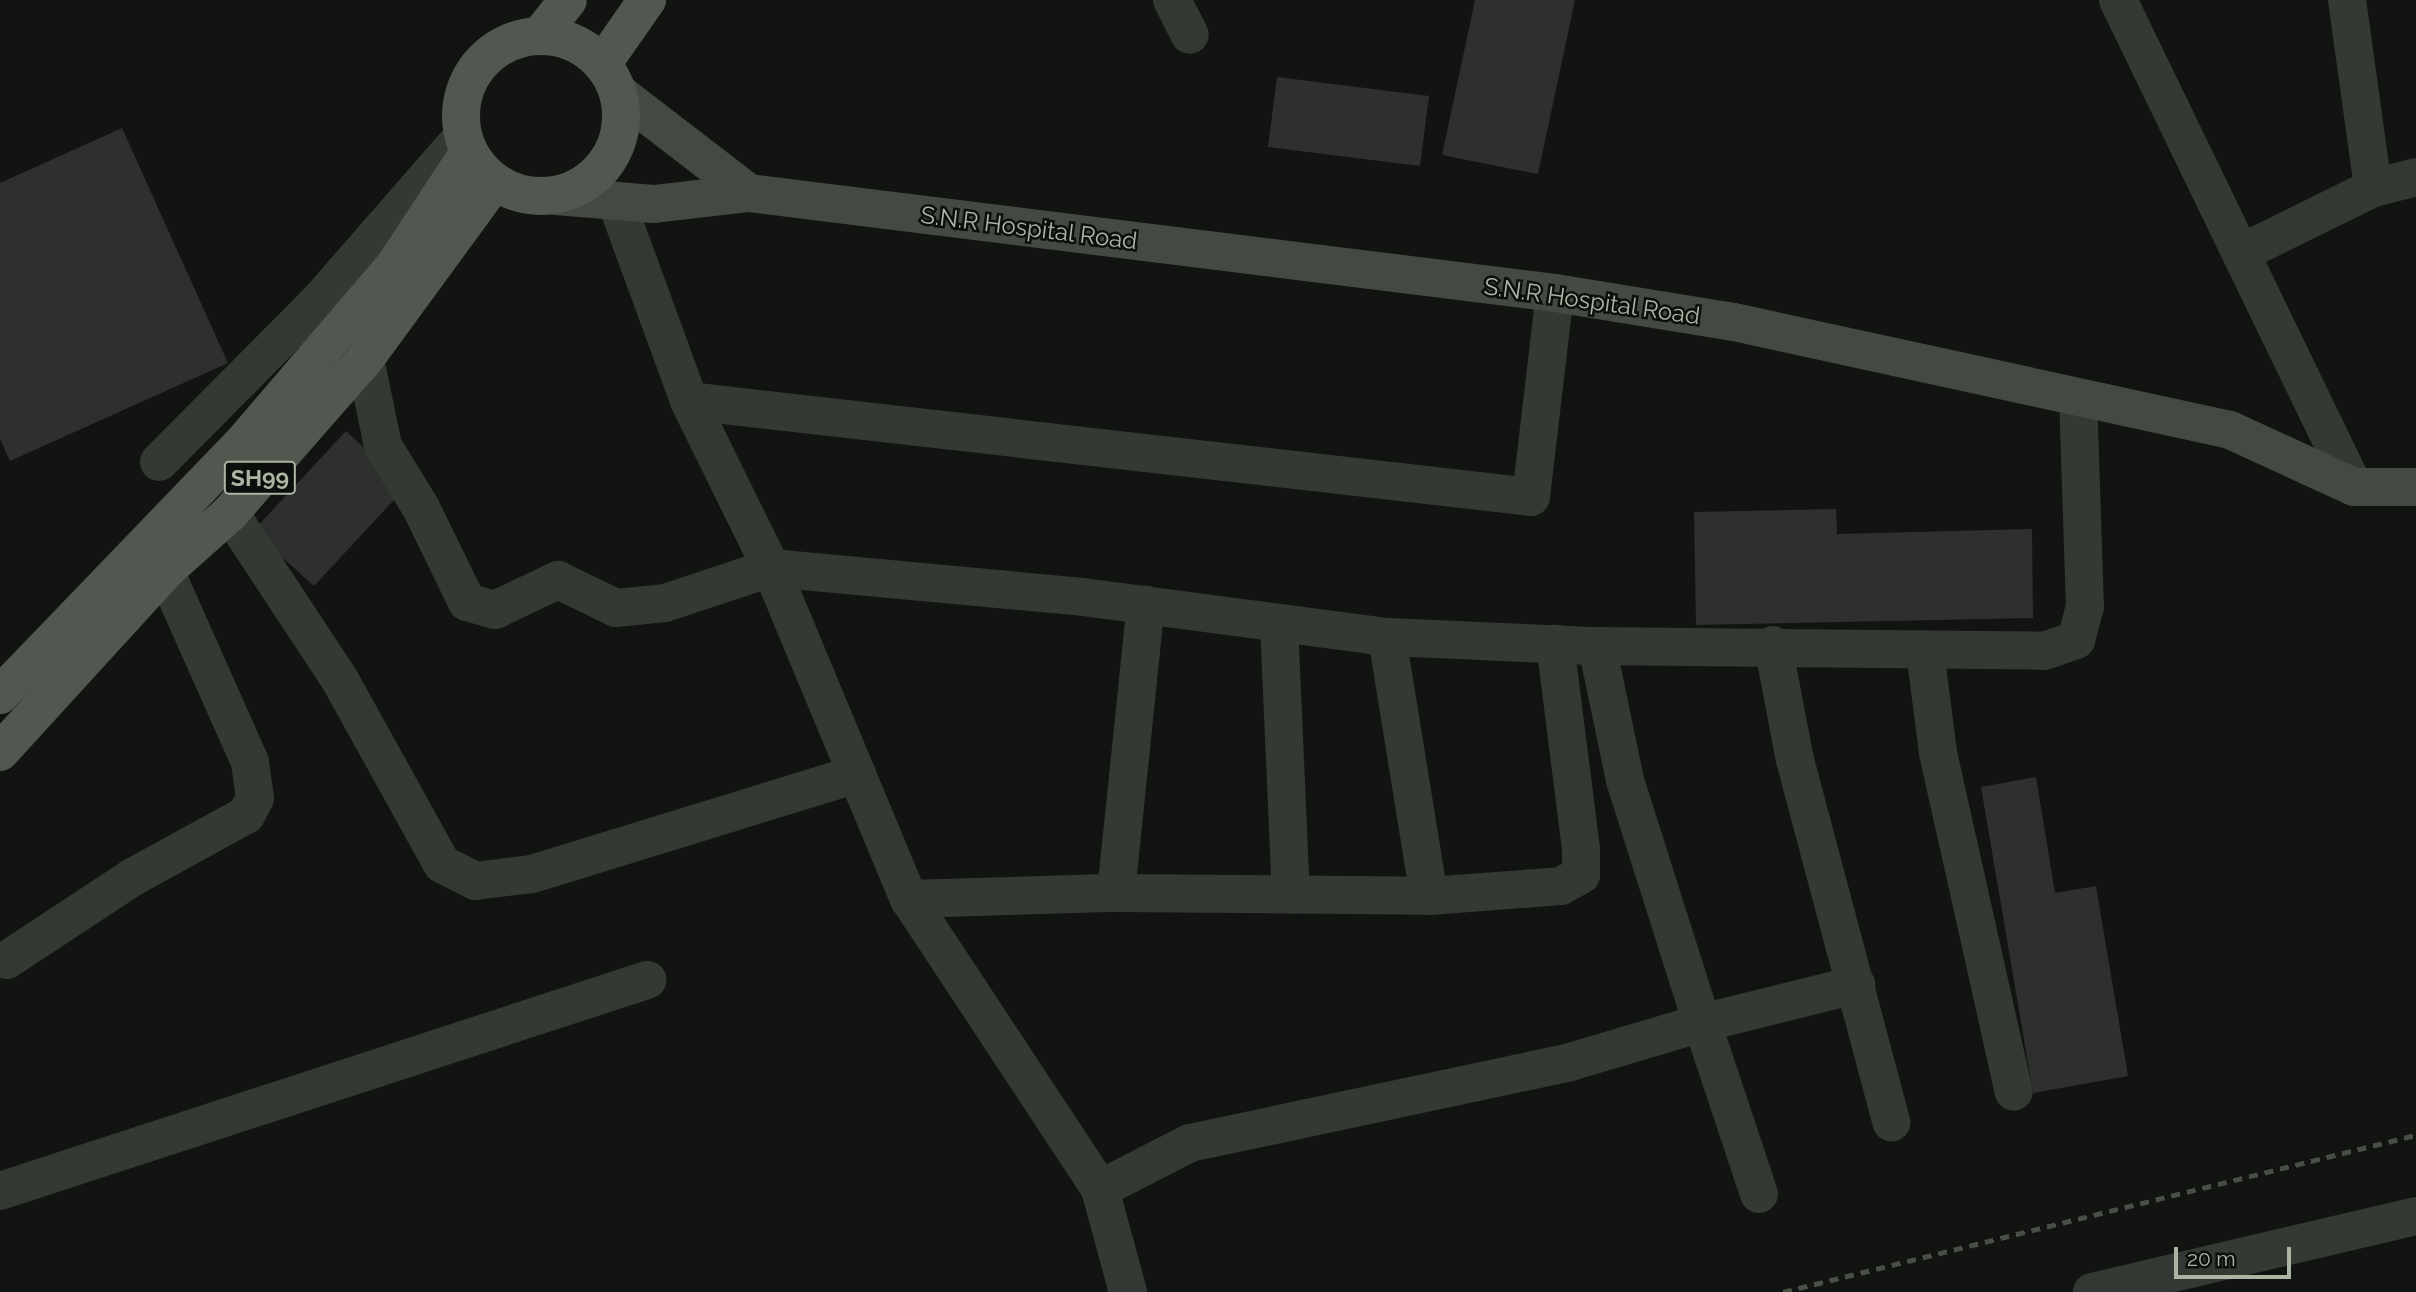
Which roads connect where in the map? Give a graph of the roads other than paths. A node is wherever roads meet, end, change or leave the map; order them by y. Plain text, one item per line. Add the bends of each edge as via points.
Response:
1 (568, 0) edge
2 (647, 0) edge
3 (1171, 0) edge
4 (2118, 0) edge
5 (2347, 0) edge
6 (541, 34) junction
7 (1190, 35) dead end
8 (611, 78) junction
9 (465, 146) junction
10 (2416, 177) edge
11 (494, 183) junction
12 (2373, 188) junction
13 (749, 193) junction
14 (556, 196) junction
15 (616, 201) junction
16 (2241, 253) junction
17 (1555, 293) junction
18 (365, 359) junction
19 (2078, 398) junction
20 (689, 401) junction
21 (159, 463) dead end
22 (2354, 487) junction
23 (2416, 487) edge
24 (229, 513) junction
25 (771, 568) junction
26 (165, 571) junction
27 (1146, 605) junction
28 (1279, 623) junction
29 (1387, 637) junction
30 (1555, 644) junction
31 (1773, 645) junction
32 (1597, 646) junction
33 (1925, 651) junction
34 (0, 695) edge
35 (0, 752) edge
36 (857, 774) junction
37 (1116, 893) junction
38 (1290, 895) junction
39 (1429, 896) junction
40 (909, 899) junction
41 (7, 960) dead end
42 (647, 980) dead end
43 (1856, 985) junction
44 (1702, 1023) junction
45 (2014, 1092) dead end
46 (1891, 1122) dead end
47 (1100, 1189) junction
48 (0, 1191) edge
49 (1759, 1194) dead end
50 (2416, 1216) edge
51 (1128, 1292) edge
52 (2092, 1292) edge

1 - 6 main road
2 - 8 main road
3 - 7 street
4 - 16 street
5 - 12 street
6 - 8 main road via 575,42
6 - 9 main road via 494,50 464,88
8 - 13 main road
8 - 14 main road via 619,138 596,175
9 - 11 main road
9 - 21 street
9 - 34 main road, SH99 via 395,265 240,446
10 - 12 street
11 - 14 main road via 524,196
11 - 18 main road, SH99
12 - 16 street
13 - 15 main road, S.N.R Hospital Road via 654,204
13 - 17 main road, S.N.R Hospital Road
14 - 15 main road, S.N.R Hospital Road
15 - 20 street
16 - 22 street
17 - 19 main road, S.N.R Hospital Road via 1734,322
17 - 20 street via 1531,497
18 - 24 main road, SH99
18 - 25 street via 383,446 421,508 467,602 495,610 558,580 616,608 665,604
19 - 22 main road, S.N.R Hospital Road via 2230,430
19 - 33 street via 2085,607 2076,640 2044,651
20 - 25 street
22 - 23 main road, S.N.R Hospital Road
24 - 26 main road, SH99
24 - 36 street via 340,680 442,864 475,880 532,874
25 - 27 street
25 - 36 street
26 - 35 main road, SH99
26 - 41 street via 250,762 255,799 246,815 134,877
27 - 28 street
27 - 37 street
28 - 29 street
28 - 38 street
29 - 30 street
29 - 39 street
30 - 32 street
30 - 39 street via 1581,876 1561,886
31 - 32 street
31 - 33 street
31 - 43 street via 1795,760
32 - 44 street via 1625,780
33 - 45 street via 1938,753
36 - 40 street
37 - 38 street
37 - 40 street
38 - 39 street
40 - 47 street
42 - 48 street
43 - 44 street
43 - 46 street
44 - 47 street via 1570,1062 1190,1143
44 - 49 street
47 - 51 street
50 - 52 street

